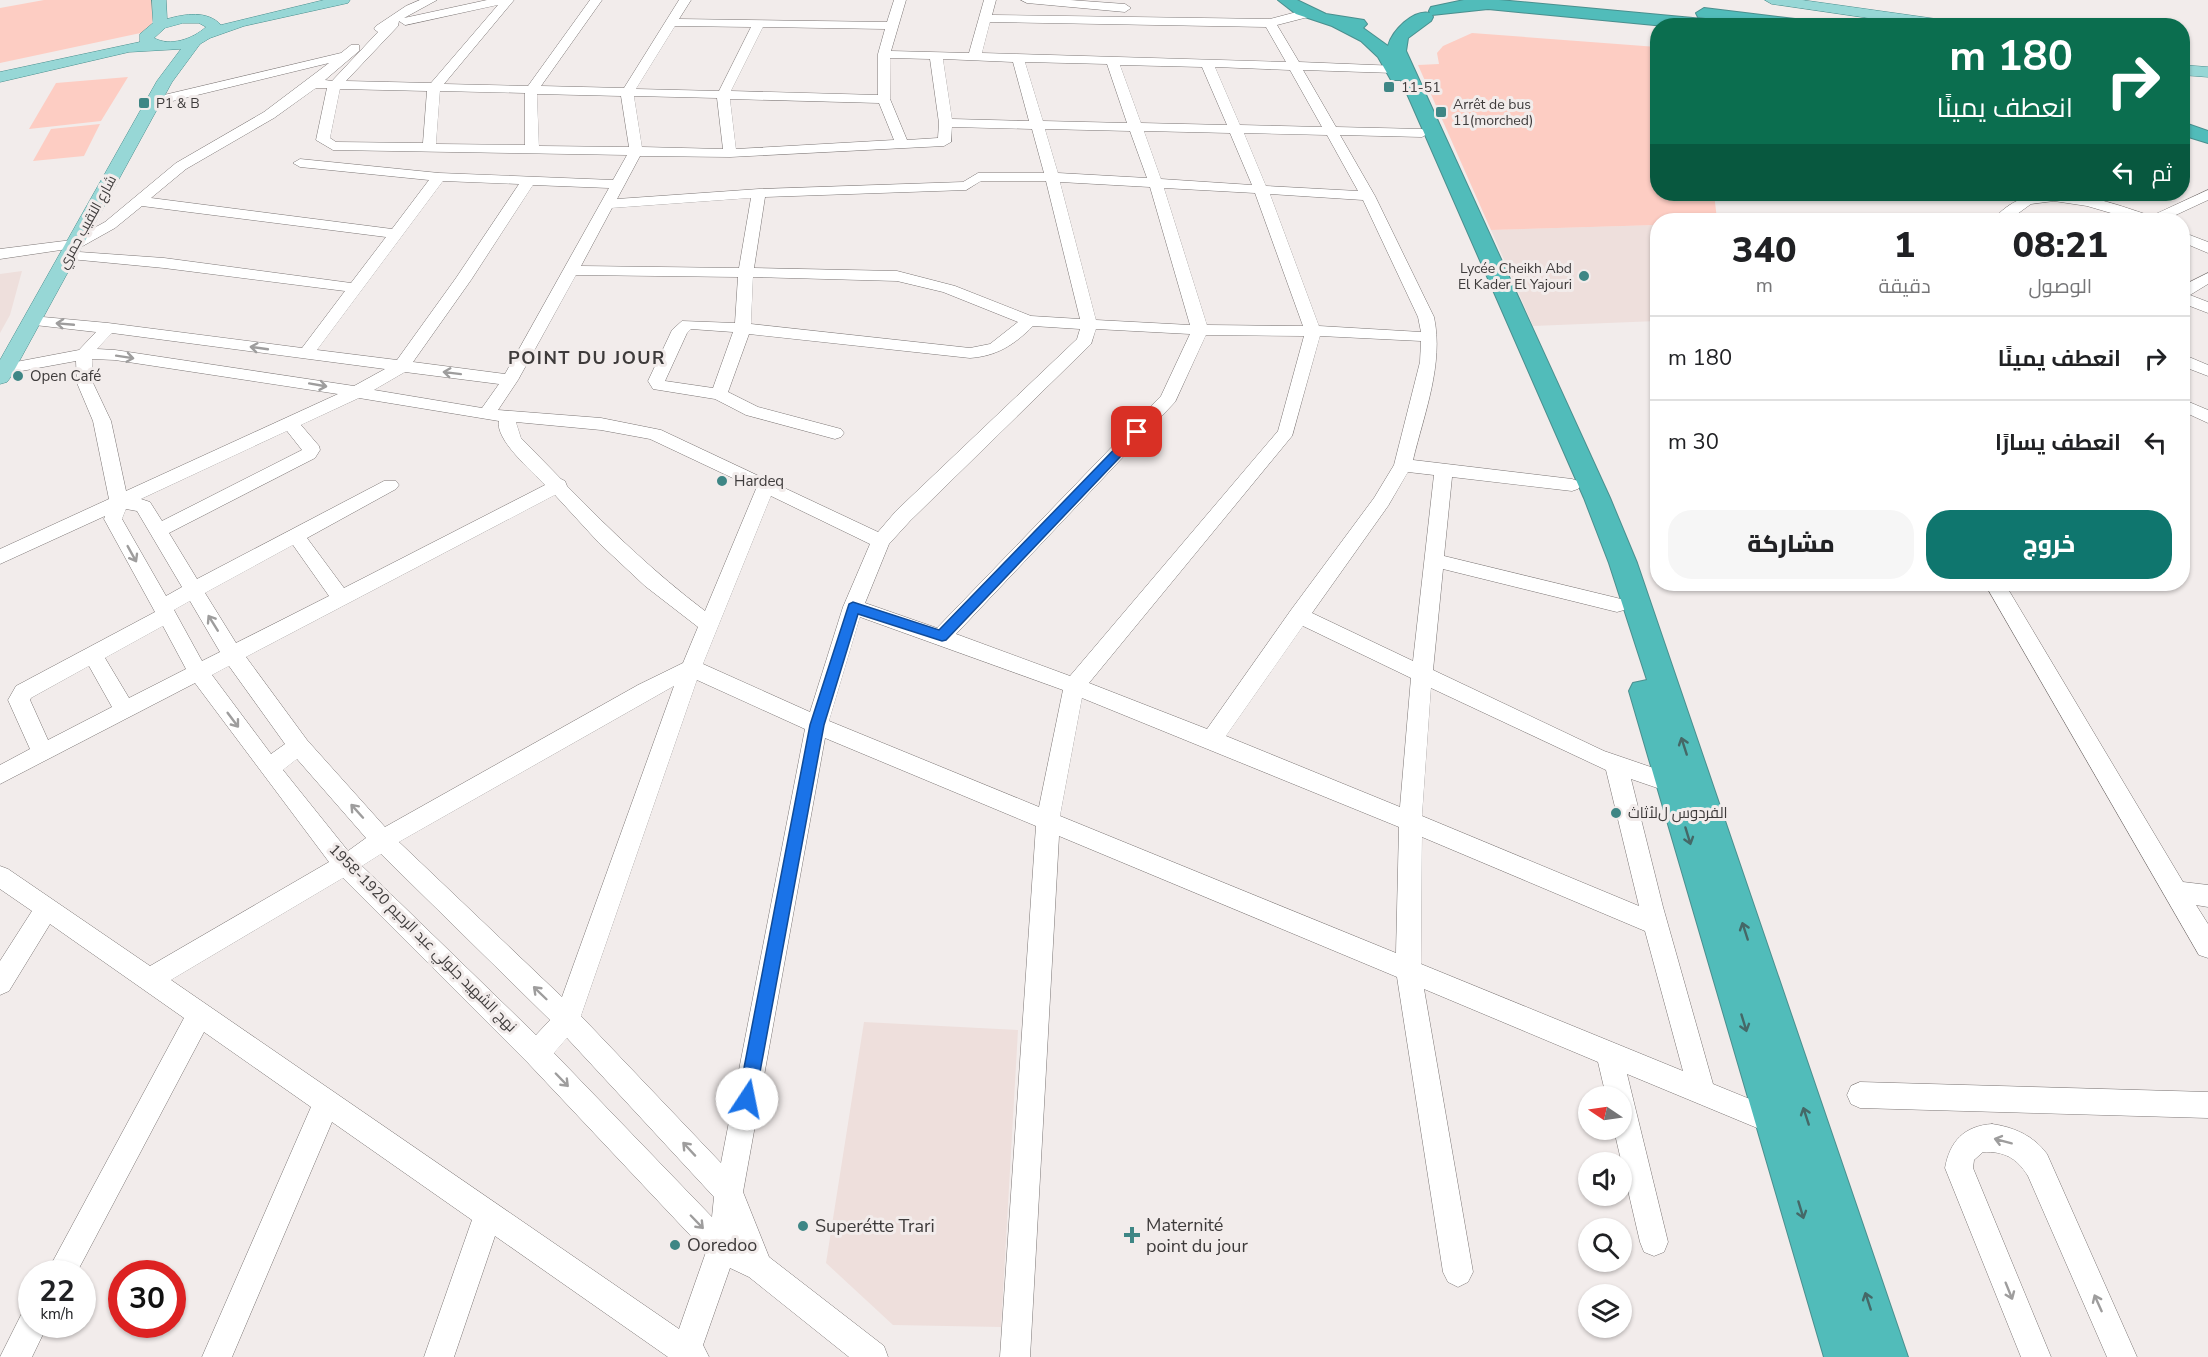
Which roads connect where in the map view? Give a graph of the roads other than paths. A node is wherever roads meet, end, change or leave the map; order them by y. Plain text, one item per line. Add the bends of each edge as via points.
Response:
1 (159, 0) edge
2 (173, 0) edge
3 (300, 0) edge
4 (343, 0) edge
5 (431, 0) edge
6 (502, 0) edge
7 (508, 0) edge
8 (597, 0) edge
9 (685, 0) edge
10 (900, 0) edge
11 (990, 0) edge
12 (1026, 0) edge
13 (1561, 0) edge
14 (1772, 0) edge
15 (1286, 1) edge
16 (1436, 9) edge
17 (1308, 13) junction
18 (986, 18) junction
19 (1735, 18) edge
20 (1901, 18) edge
21 (199, 19) junction
22 (1650, 19) edge
23 (672, 22) junction
24 (1338, 22) junction
25 (1270, 23) junction
26 (389, 24) junction
27 (759, 24) junction
28 (891, 26) junction
29 (155, 28) junction
30 (200, 38) junction
31 (163, 45) junction
32 (884, 54) junction
33 (936, 55) junction
34 (975, 55) junction
35 (345, 56) junction
36 (1018, 58) junction
37 (1112, 61) junction
38 (1207, 63) junction
39 (175, 65) junction
40 (1293, 66) junction
41 (0, 67) edge
42 (1394, 69) junction
43 (2190, 71) edge
44 (2208, 72) edge
45 (0, 77) edge
46 (313, 84) junction
47 (334, 86) junction
48 (434, 88) junction
49 (531, 91) junction
50 (627, 93) junction
51 (723, 95) junction
52 (884, 99) junction
53 (152, 102) junction
54 (2190, 119) edge
55 (946, 123) junction
56 (1036, 125) junction
57 (2208, 125) edge
58 (1134, 128) junction
59 (1236, 130) junction
60 (2190, 131) edge
61 (1331, 132) junction
62 (1422, 133) junction
63 (2208, 137) edge
64 (902, 143) junction
65 (429, 148) junction
66 (532, 150) junction
67 (636, 151) junction
68 (730, 153) junction
69 (300, 163) dead end
70 (439, 177) junction
71 (1052, 177) junction
72 (528, 181) junction
73 (619, 184) junction
74 (1156, 184) junction
75 (1261, 190) junction
76 (759, 193) junction
77 (2208, 194) edge
78 (1368, 196) junction
79 (139, 201) junction
80 (2026, 201) edge
81 (2075, 201) edge
82 (609, 204) junction
83 (2010, 213) edge
84 (2126, 213) edge
85 (2169, 213) edge
86 (398, 234) junction
87 (2190, 240) edge
88 (2208, 248) edge
89 (73, 249) junction
90 (0, 254) edge
91 (572, 270) junction
92 (746, 272) junction
93 (2208, 278) edge
94 (355, 288) junction
95 (2190, 290) edge
96 (2190, 299) edge
97 (2208, 308) edge
98 (32, 321) junction
99 (1029, 321) junction
100 (1089, 324) junction
101 (108, 328) junction
102 (743, 328) junction
103 (1200, 330) junction
104 (1313, 332) junction
105 (1430, 337) junction
106 (84, 354) junction
107 (305, 355) junction
108 (2190, 363) edge
109 (401, 366) junction
110 (2208, 371) edge
111 (2, 374) edge
112 (510, 380) junction
113 (357, 392) junction
114 (719, 394) junction
115 (2190, 408) edge
116 (486, 414) junction
117 (509, 416) junction
118 (2208, 417) edge
119 (291, 424) junction
120 (835, 433) dead end
121 (1403, 465) junction
122 (1444, 469) junction
123 (390, 485) dead end
124 (559, 485) junction
125 (1572, 485) junction
126 (766, 486) junction
127 (119, 501) junction
128 (158, 531) junction
129 (296, 536) junction
130 (881, 542) junction
131 (0, 557) edge
132 (1434, 560) junction
133 (192, 590) junction
134 (1999, 591) edge
135 (341, 598) junction
136 (1617, 606) junction
137 (853, 607) junction
138 (164, 612) junction
139 (1298, 615) junction
140 (708, 624) junction
141 (942, 636) junction
142 (92, 654) junction
143 (232, 654) junction
144 (691, 668) junction
145 (198, 672) junction
146 (1422, 673) junction
147 (1074, 686) junction
148 (124, 710) junction
149 (817, 725) junction
150 (1211, 740) junction
151 (298, 746) junction
152 (42, 752) junction
153 (1616, 764) junction
154 (269, 768) junction
155 (0, 775) edge
156 (1672, 784) junction
157 (1048, 819) junction
158 (1411, 823) junction
159 (382, 840) junction
160 (345, 865) junction
161 (0, 876) edge
162 (2176, 892) junction
163 (2208, 896) edge
164 (47, 908) junction
165 (1656, 924) junction
166 (2208, 947) edge
167 (1408, 970) junction
168 (151, 979) junction
169 (0, 983) edge
170 (200, 1014) junction
171 (567, 1019) junction
172 (1609, 1053) junction
173 (537, 1054) junction
174 (1617, 1086) edge
175 (1701, 1092) junction
176 (1860, 1095) dead end
177 (327, 1102) junction
178 (2208, 1105) edge
179 (1774, 1122) junction
180 (1630, 1140) edge
181 (729, 1192) junction
182 (488, 1215) junction
183 (1654, 1242) dead end
184 (722, 1248) junction
185 (68, 1260) edge
186 (759, 1267) junction
187 (1458, 1272) dead end
188 (25, 1338) edge
189 (690, 1354) edge
190 (15, 1357) edge
191 (217, 1357) edge
192 (439, 1357) edge
193 (873, 1357) edge
194 (1015, 1357) edge
195 (1846, 1357) edge
196 (1886, 1357) edge
197 (2036, 1357) edge
198 (2122, 1357) edge

1 - 29 main road
2 - 21 main road via 179,10
3 - 21 main road
4 - 30 main road via 240,23
5 - 26 street via 410,8
6 - 26 street
7 - 48 street
8 - 49 street
9 - 23 street
10 - 28 street
11 - 18 street
12 - 25 street
13 - 19 highway
14 - 20 main road
15 - 17 highway
16 - 22 highway via 1488,4
16 - 24 highway via 1384,25
196 -> 16 highway via 1623,563 1400,59 1397,41
17 - 24 highway
17 - 25 street
18 - 25 street
18 - 34 street
21 - 29 main road
21 - 30 main road via 214,25
23 - 27 street
23 - 50 street
24 - 42 highway via 1376,43
25 - 40 street
26 - 35 street
26 - 47 street
27 - 28 street
27 - 51 street
28 - 32 street
29 - 31 main road via 146,40
29 - 41 main road
30 - 31 main road
30 - 39 main road, شارع النقيب حمري
31 - 39 main road
31 - 45 main road via 129,48
32 - 33 street
32 - 52 street
33 - 34 street
33 - 55 street
34 - 36 street
35 - 46 street
35 - 53 street
36 - 37 street
36 - 56 street
37 - 38 street
37 - 58 street
38 - 40 street
38 - 59 street
39 - 53 main road, شارع النقيب حمري
40 - 42 street
40 - 61 street
42 - 62 highway
43 - 44 main road
46 - 47 street
46 - 79 street via 181,166
47 - 48 street
47 - 65 street via 323,140 333,146
48 - 49 street
48 - 65 street
49 - 50 street
49 - 66 street
50 - 51 street
50 - 67 street
51 - 52 street
51 - 68 street
52 - 64 street
53 - 89 main road, شارع النقيب حمري
54 - 57 highway
55 - 56 street
55 - 64 street via 944,142
56 - 58 street
56 - 71 street
58 - 59 street
58 - 74 street
59 - 61 street
59 - 75 street
60 - 63 highway
61 - 62 street
61 - 78 street
62 - 125 highway
64 - 68 street
65 - 66 street
66 - 67 street
67 - 68 street
67 - 73 street
69 - 70 street
70 - 72 street
70 - 86 street
71 - 74 street
71 - 76 street via 978,177 966,186
71 - 100 street
72 - 73 street
72 - 109 street
73 - 82 street
74 - 75 street
74 - 103 street
75 - 78 street
75 - 104 street
76 - 82 street
76 - 92 street
77 - 85 street
78 - 105 street via 1426,317
79 - 86 street
79 - 89 street via 117,221
80 - 83 street
81 - 84 street
82 - 91 street
86 - 94 street
87 - 88 street
89 - 90 street
89 - 94 street
89 - 98 main road, شارع النقيب حمري
91 - 92 street
91 - 112 street
92 - 99 street via 897,276 949,289
92 - 102 street
93 - 95 street
94 - 107 street
96 - 97 street
101 -> 98 street
98 - 111 main road, شارع النقيب حمري
99 - 100 street
99 - 102 street via 1006,344 982,353
100 - 103 street
100 - 130 street via 1085,341 903,516
101 - 106 street
107 -> 101 street
102 - 114 street
102 - 114 street via 688,324 680,330 656,381 659,385
103 - 104 street
103 - 141 street via 1169,398
104 - 105 street
104 - 147 street via 1286,432
105 - 121 street via 1428,362
106 - 111 street
106 -> 113 street via 115,355
106 - 127 street, نهج الشهيد جلولي عبد الرحيم 1920-1958 via 85,383 102,421
107 - 109 street
108 - 110 street
112 -> 109 street
109 - 113 street
112 - 116 street
113 - 116 street
113 - 119 street
114 - 120 street via 752,411
115 - 118 street
116 - 117 street
117 - 124 street via 507,426 513,440
117 - 126 street via 601,424 655,435
119 - 127 street
119 - 128 street via 310,446 309,454
121 - 122 street
121 - 139 street via 1382,502
122 - 125 street
122 - 132 street
123 - 129 street
124 - 135 street
124 - 140 street via 652,582
125 - 136 highway
126 - 130 street
126 - 140 street
127 - 128 street via 143,506
127 - 131 street
127 -> 138 street, نهج الشهيد جلولي عبد الرحيم 1920-1958 via 113,519
128 - 133 street
129 - 133 street
129 - 135 street
130 - 137 street
132 - 136 street
132 - 146 street
133 - 138 street
143 -> 133 street
134 - 162 street
135 - 143 street
136 - 156 highway
137 - 141 street
137 - 149 street
138 - 142 street
138 - 145 street, نهج الشهيد جلولي عبد الرحيم 1920-1958
139 - 146 street
139 - 150 street
140 - 144 street
141 - 147 street
142 - 148 street
142 - 152 street via 20,696
143 - 145 street
143 - 151 street
144 - 149 street
144 - 159 street
144 - 171 street
145 - 148 street
145 -> 154 street, نهج الشهيد جلولي عبد الرحيم 1920-1958
146 - 153 street
146 - 158 street
147 - 150 street
147 - 157 street
148 - 152 street
149 - 157 street
149 - 181 street
150 - 158 street
151 - 154 street
159 -> 151 street
152 - 155 street
153 - 156 street
153 - 165 street
154 - 160 street, نهج الشهيد جلولي عبد الرحيم 1920-1958
156 -> 179 highway
157 - 167 street
157 - 194 street
158 - 165 street
158 - 167 street
159 - 160 street
171 -> 159 street
160 - 168 street
160 - 173 street, نهج الشهيد جلولي عبد الرحيم 1920-1958
161 - 164 street
162 - 163 street
162 - 166 street
164 - 168 street
164 - 169 street
165 - 175 street
167 - 172 street
167 - 187 street
168 - 170 street
170 - 177 street
170 - 185 street
171 - 173 street
181 -> 171 street
172 - 174 street
172 - 175 street
173 -> 184 street, نهج الشهيد جلولي عبد الرحيم 1920-1958
175 - 179 street
176 - 178 street
177 - 182 street
177 - 191 street
179 -> 195 highway
180 - 183 street
181 - 184 street
181 - 186 street
182 - 189 street
182 - 192 street
184 - 186 street, نهج الشهيد جلولي عبد الرحيم 1920-1958
184 - 189 street
186 - 193 street
188 - 190 street
198 -> 197 street via 2038,1166 2026,1151 2009,1141 1975,1141 1962,1153 1959,1168

